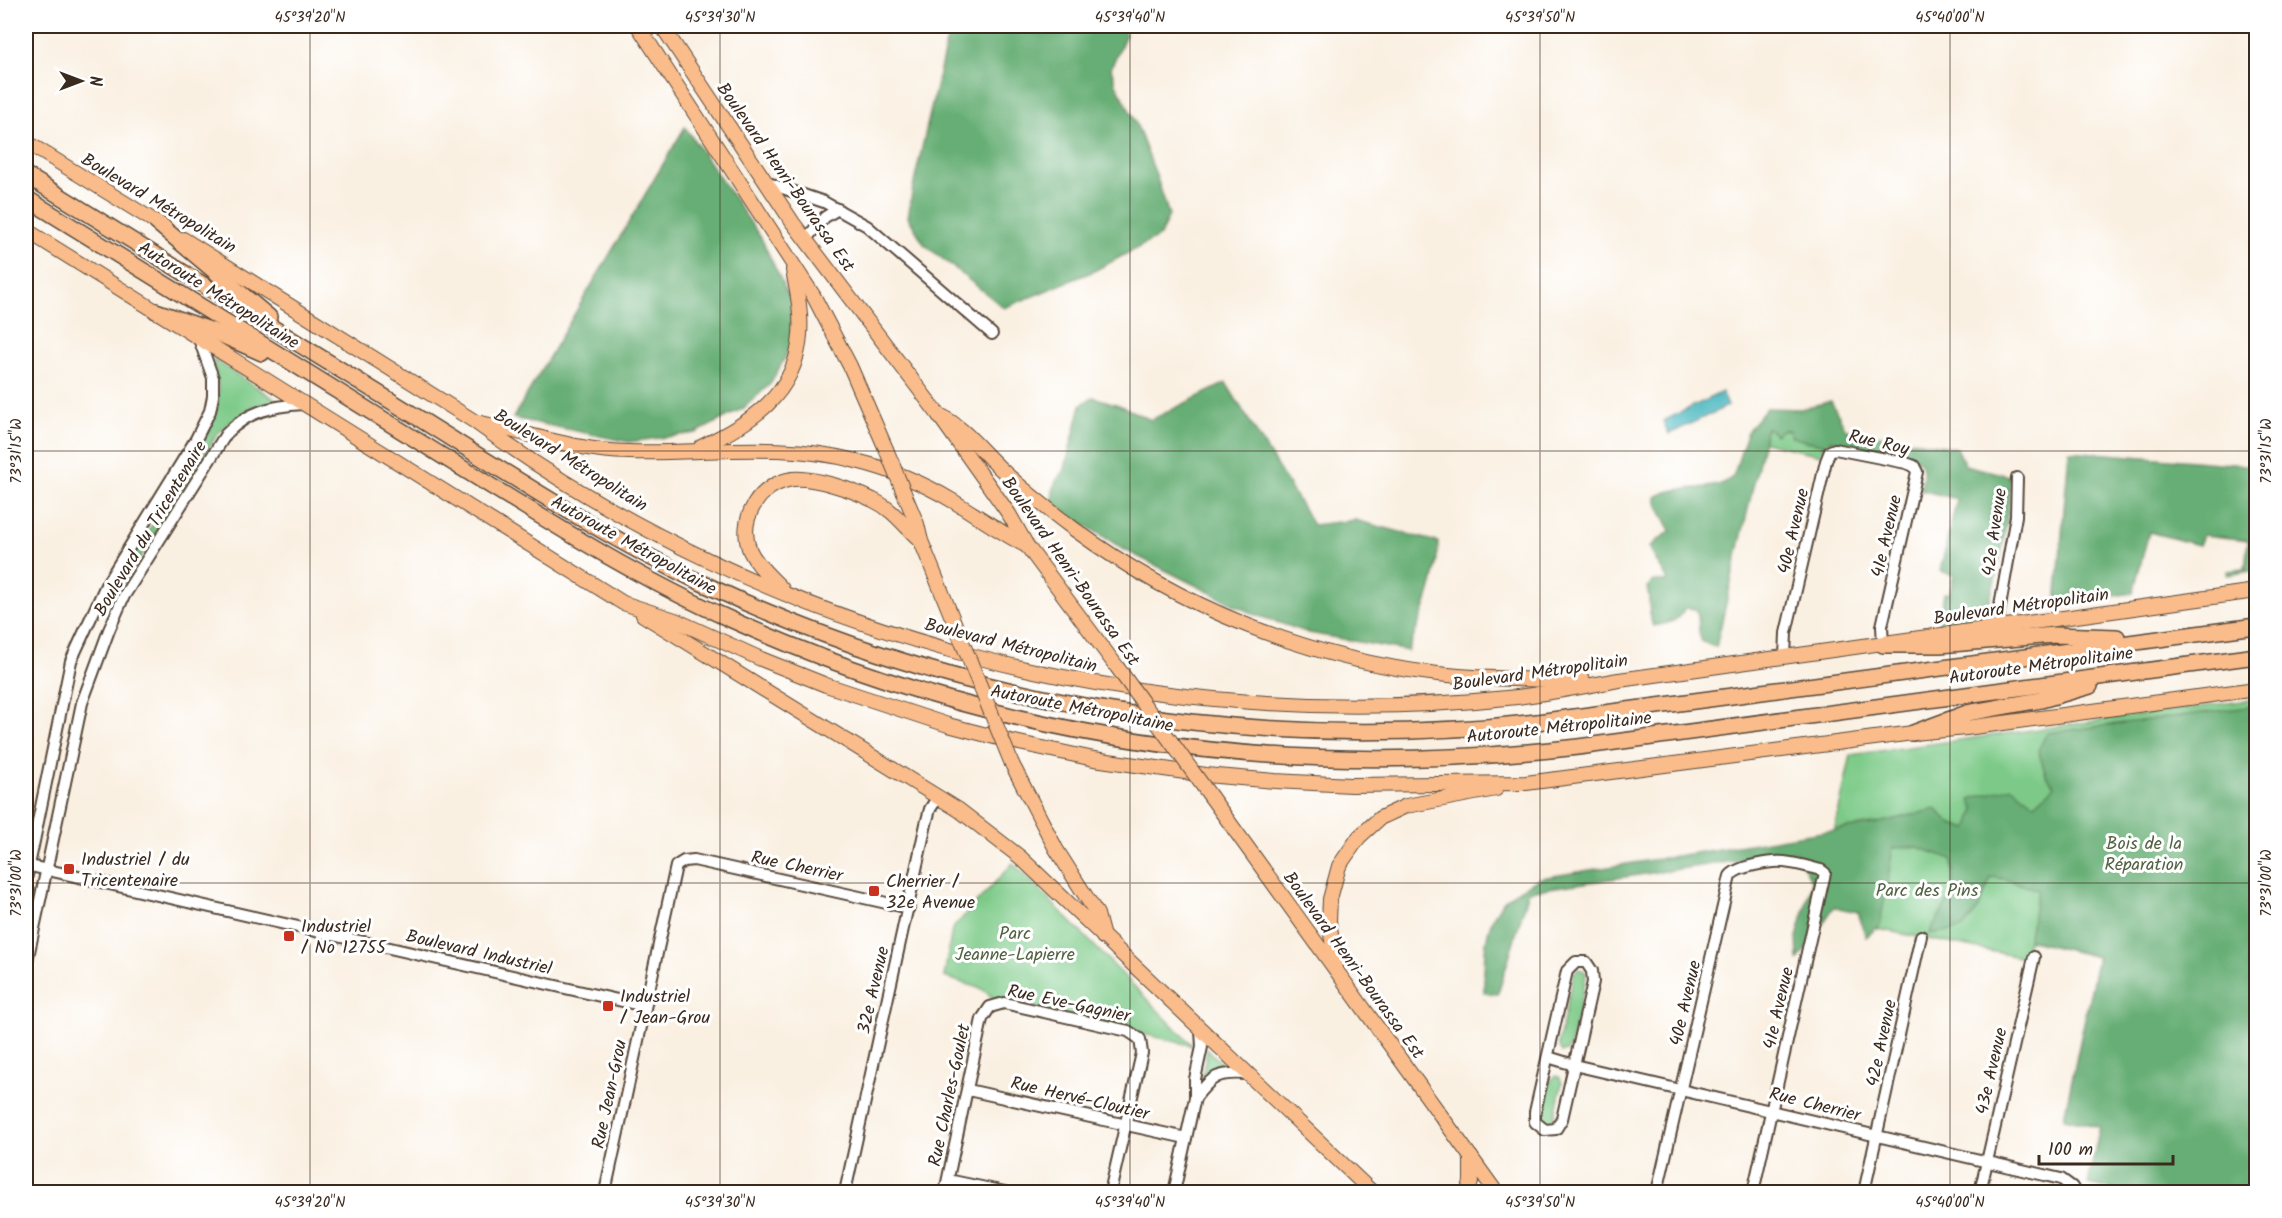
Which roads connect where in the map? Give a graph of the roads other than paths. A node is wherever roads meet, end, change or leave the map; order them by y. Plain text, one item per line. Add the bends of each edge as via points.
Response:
1 (638, 26) edge
2 (662, 26) edge
3 (26, 142) edge
4 (26, 175) edge
5 (765, 183) junction
6 (26, 198) edge
7 (838, 209) junction
8 (156, 222) junction
9 (26, 231) edge
10 (775, 235) junction
11 (805, 240) junction
12 (792, 265) junction
13 (156, 311) junction
14 (992, 334) dead end
15 (199, 339) junction
16 (318, 356) junction
17 (311, 375) junction
18 (303, 404) junction
19 (938, 414) junction
20 (474, 421) junction
21 (695, 449) junction
22 (1832, 450) joint
23 (1916, 470) joint
24 (2017, 478) dead end
25 (921, 542) junction
26 (1027, 546) junction
27 (106, 585) junction
28 (2256, 591) edge
29 (788, 595) junction
30 (124, 596) junction
31 (623, 603) junction
32 (2256, 626) edge
33 (1999, 627) junction
34 (2162, 638) junction
35 (1883, 645) junction
36 (2256, 656) edge
37 (1785, 657) junction
38 (2133, 673) junction
39 (1618, 680) junction
40 (2256, 689) edge
41 (1913, 733) junction
42 (1526, 783) junction
43 (938, 796) junction
44 (1785, 862) joint
45 (679, 863) joint
46 (27, 866) edge
47 (46, 870) junction
48 (26, 880) edge
49 (909, 908) junction
50 (1103, 936) junction
51 (1921, 936) dead end
52 (2034, 957) dead end
53 (26, 966) edge
54 (1336, 970) junction
55 (644, 1006) junction
56 (990, 1007) joint
57 (1201, 1030) junction
58 (1548, 1057) junction
59 (1574, 1065) junction
60 (1246, 1074) junction
61 (1682, 1089) junction
62 (968, 1090) junction
63 (1195, 1098) junction
64 (1771, 1111) junction
65 (1125, 1125) junction
66 (1878, 1136) junction
67 (1186, 1138) junction
68 (1472, 1157) junction
69 (1987, 1162) junction
70 (948, 1180) junction
71 (2073, 1190) edge
72 (605, 1192) edge
73 (845, 1192) edge
74 (945, 1192) edge
75 (1005, 1192) edge
76 (1110, 1192) edge
77 (1174, 1192) edge
78 (1372, 1192) edge
79 (1468, 1192) edge
80 (1496, 1192) edge
81 (1657, 1192) edge
82 (1753, 1192) edge
83 (1864, 1192) edge
84 (1980, 1192) edge

1 - 10 main road, Boulevard Henri-Bourassa Est
2 - 5 main road, Boulevard Henri-Bourassa Est
3 - 8 main road, Boulevard Métropolitain
4 - 16 highway, Autoroute Métropolitaine
5 - 7 street
5 - 11 main road, Boulevard Henri-Bourassa Est
6 - 17 highway, Autoroute Métropolitaine
7 - 11 street via 825,217
7 - 14 street via 880,236
8 - 16 highway
8 - 20 main road, Boulevard Métropolitain
9 - 13 main road
10 - 11 main road
10 - 12 main road, Boulevard Henri-Bourassa Est
11 - 19 main road, Boulevard Henri-Bourassa Est
12 - 21 main road via 800,333 798,351 786,380 753,419
12 - 25 main road, Boulevard Henri-Bourassa Est, bridge via 833,332 886,449
13 - 15 main road
13 - 17 highway via 210,330
15 - 18 main road
15 - 27 street, Boulevard du Tricentenaire via 213,378 210,411
16 - 34 highway, Autoroute Métropolitaine via 591,524 748,604 854,646 926,669 1042,698 1125,713 1299,731 1467,728 1586,716
17 - 38 highway, Autoroute Métropolitaine via 592,548 730,619 840,665 919,691 1001,714 1127,740 1309,758 1482,756 1578,747
18 - 30 street, Boulevard du Tricentenaire via 257,411 226,434
18 - 31 main road
19 - 26 main road, Boulevard Henri-Bourassa Est
19 - 39 main road via 958,424 1038,501 1103,549 1188,599 1253,627 1346,657 1435,674
20 - 21 main road via 600,450
20 - 29 main road, Boulevard Métropolitain via 628,518
21 - 26 main road via 781,449 856,460 939,493
22 - 23 street, Rue Roy via 1906,463
22 - 37 street, 40e Avenue via 1828,453 1789,621
23 - 35 street, 41e Avenue via 1882,626
24 - 33 street, 42e Avenue via 2016,516
25 - 29 main road via 893,513 866,497 809,480 780,482 753,506 747,521 747,538 759,565
25 - 50 main road, Boulevard Henri-Bourassa Est, bridge via 1012,764 1048,836 1097,914
26 - 54 main road, Boulevard Henri-Bourassa Est, bridge
27 - 30 street
27 - 46 street, Boulevard du Tricentenaire via 71,661
28 - 33 main road, Boulevard Métropolitain
29 - 39 main road, Boulevard Métropolitain via 880,629 995,663 1089,683 1184,696 1272,704 1405,705 1524,696
30 - 47 street, Boulevard du Tricentenaire via 82,704
31 - 42 main road via 675,620 761,659 867,699 983,734 1060,752 1152,768 1275,781 1384,785
31 - 43 main road
32 - 34 highway, Autoroute Métropolitaine
33 - 35 main road, Boulevard Métropolitain
34 - 35 highway via 2054,635 1940,645
35 - 37 main road, Boulevard Métropolitain
36 - 38 highway, Autoroute Métropolitaine
37 - 39 main road, Boulevard Métropolitain
38 - 41 highway via 2041,700 1968,713
40 - 41 main road
41 - 42 main road
42 - 54 main road via 1406,806 1380,818 1359,837 1339,866 1330,899
43 - 49 street, 32e Avenue via 927,818
43 - 50 main road via 1003,843
44 - 61 street, 40e Avenue via 1746,867 1730,876
44 - 64 street, 41e Avenue via 1825,873
45 - 49 street, Rue Cherrier via 694,860
45 - 55 street, Rue Jean-Grou
46 - 47 street, Boulevard Industriel
46 - 48 street, Boulevard du Tricentenaire
47 - 53 street, Boulevard du Tricentenaire
47 - 55 street, Boulevard Industriel
49 - 73 street, 32e Avenue
50 - 57 main road, Boulevard Henri-Bourassa Est
51 - 66 street, 42e Avenue
52 - 69 street, 43e Avenue
54 - 68 main road, Boulevard Henri-Bourassa Est
55 - 72 street, Rue Jean-Grou
56 - 62 street, Rue Charles-Goulet via 982,1019
56 - 65 street, Rue Eve-Gagnier via 1004,1004 1128,1031 1140,1039 1142,1053
57 - 60 main road, Boulevard Henri-Bourassa Est
57 - 63 street
58 - 59 street, Rue Cherrier
58 - 59 street via 1535,1112 1535,1122 1545,1130 1556,1129 1562,1119
58 - 59 street via 1567,971 1576,962 1586,962 1593,982
59 - 61 street, Rue Cherrier
60 - 63 street via 1216,1076
60 - 78 main road, Boulevard Henri-Bourassa Est
61 - 64 street, Rue Cherrier
61 - 81 street, 40e Avenue
62 - 65 street, Rue Hervé-Cloutier
62 - 70 street, Rue Charles-Goulet
63 - 67 street
64 - 66 street, Rue Cherrier
64 - 82 street, 41e Avenue
65 - 67 street, Rue Hervé-Cloutier
65 - 76 street
66 - 69 street, Rue Cherrier
66 - 83 street, 42e Avenue
67 - 77 street
68 - 79 main road
68 - 80 main road, Boulevard Henri-Bourassa Est
69 - 71 street, Rue Cherrier via 2061,1179
69 - 84 street, 43e Avenue
70 - 74 street, Rue Charles-Goulet
70 - 75 street

